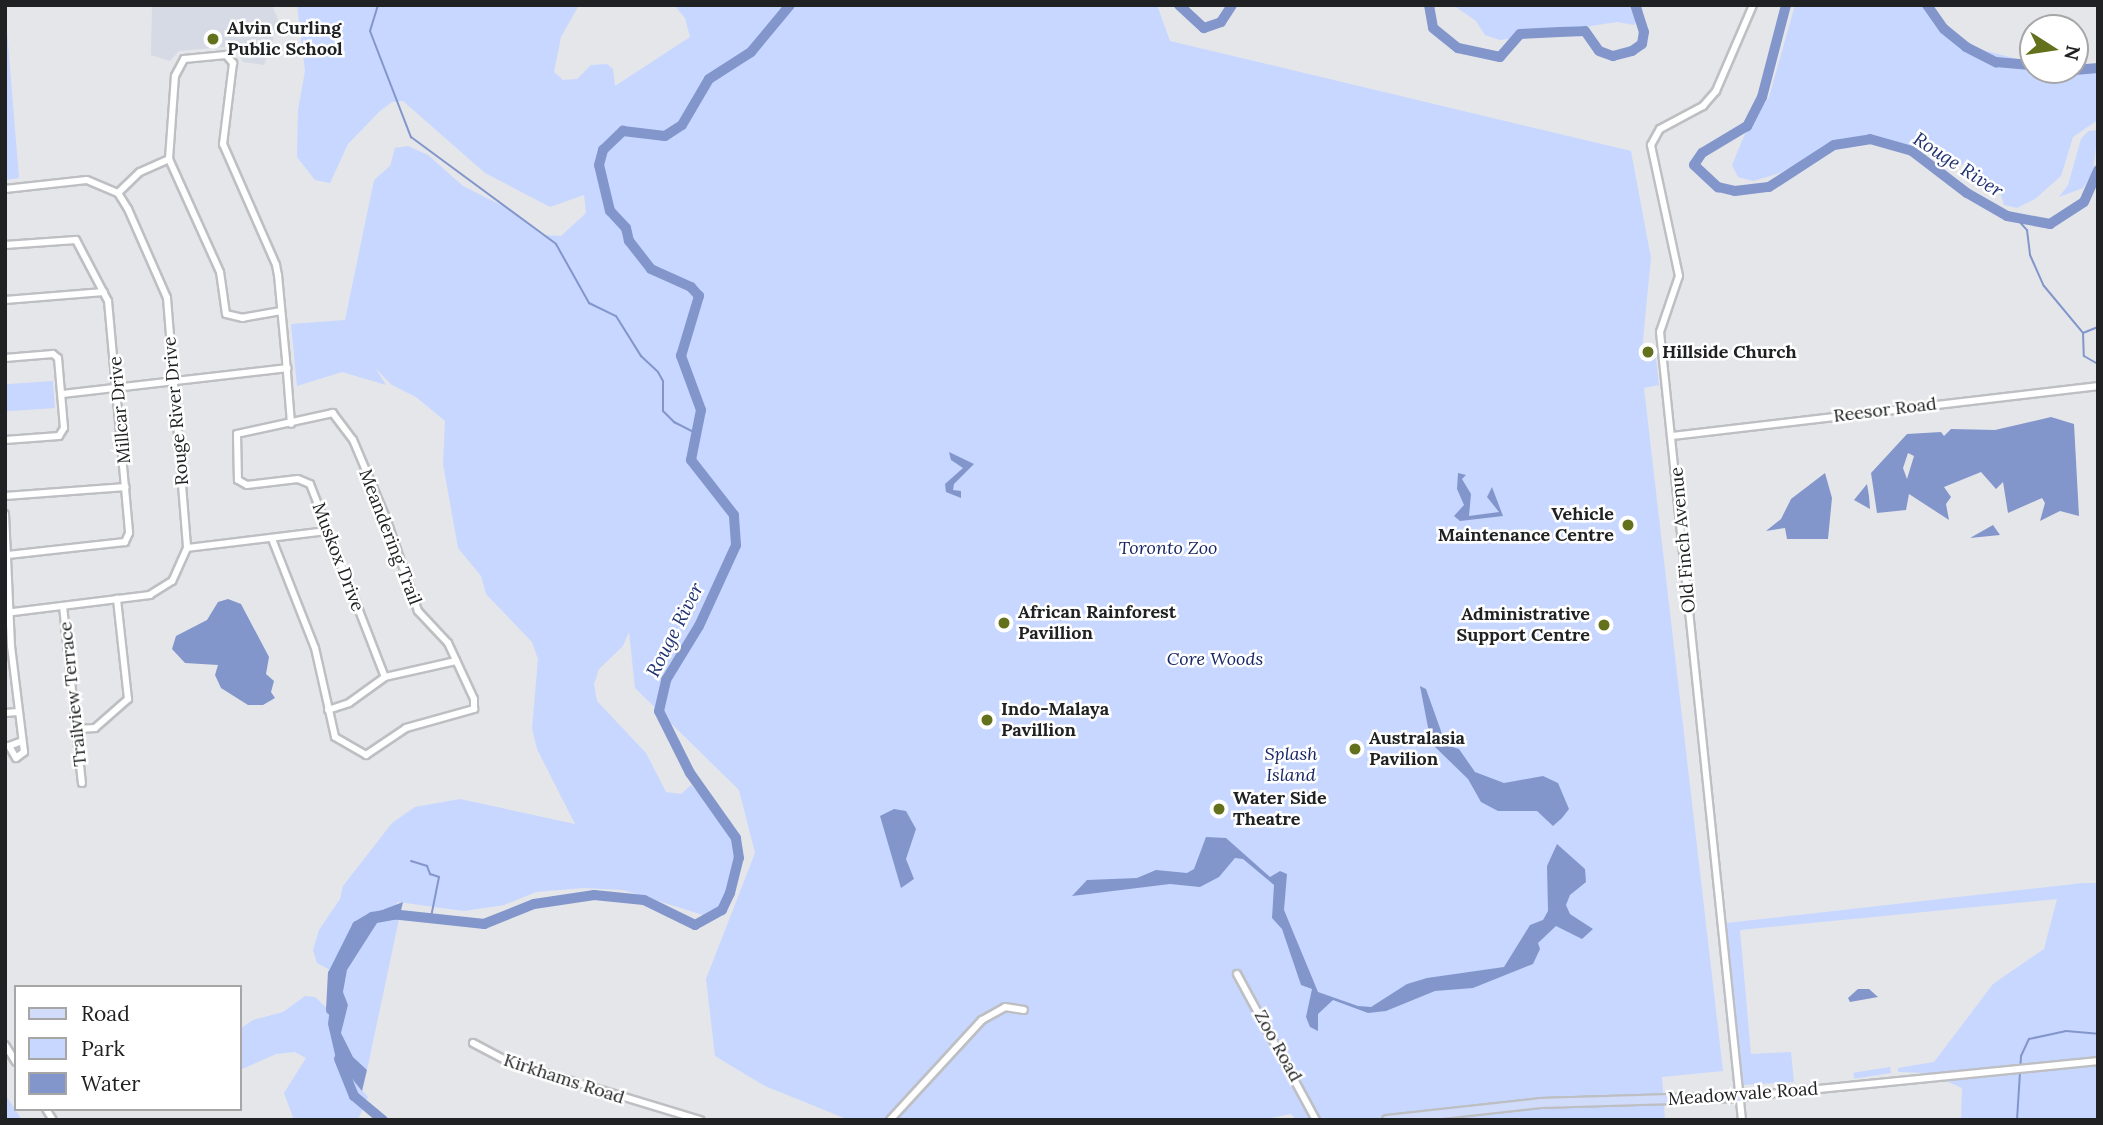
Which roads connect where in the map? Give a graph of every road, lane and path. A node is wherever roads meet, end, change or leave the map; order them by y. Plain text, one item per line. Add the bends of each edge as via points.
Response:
1 (1753, 5) edge
2 (169, 159) junction
3 (5, 189) edge
4 (118, 193) junction
5 (5, 245) edge
6 (104, 292) junction
7 (5, 300) edge
8 (281, 311) junction
9 (5, 358) edge
10 (287, 368) junction
11 (174, 382) junction
12 (2098, 386) edge
13 (118, 388) junction
14 (63, 394) junction
15 (291, 424) junction
16 (1673, 436) junction
17 (5, 440) edge
18 (126, 487) junction
19 (5, 496) edge
20 (5, 514) edge
21 (328, 531) junction
22 (272, 539) junction
23 (187, 548) junction
24 (8, 555) junction
25 (117, 599) junction
26 (63, 606) junction
27 (8, 613) edge
28 (8, 646) edge
29 (456, 661) junction
30 (385, 677) junction
31 (15, 680) junction
32 (5, 681) edge
33 (328, 710) junction
34 (18, 712) junction
35 (5, 713) edge
36 (77, 729) junction
37 (22, 741) dead end
38 (82, 783) dead end
39 (1237, 974) dead end
40 (1024, 1010) dead end
41 (472, 1043) dead end
42 (2098, 1061) edge
43 (1739, 1097) junction
44 (901, 1108) junction
45 (700, 1120) edge
46 (890, 1120) edge
47 (897, 1120) edge
48 (1316, 1120) edge
49 (1387, 1120) edge
50 (1742, 1120) edge

1 - 16 street, Old Finch Avenue via 1716,91 1703,106 1660,129 1651,145 1679,276 1660,332
2 - 4 street via 140,172
2 - 8 street via 220,272 226,314 243,317
2 - 8 street via 179,63 222,55 232,60 223,144 276,265
3 - 4 street via 87,180
4 - 11 street, Rouge River Drive via 164,288
5 - 6 street, Millcar Drive via 76,240
6 - 7 street
6 - 13 street, Millcar Drive via 111,309
8 - 10 street
9 - 14 street via 53,354 60,366
10 - 11 street
10 - 15 street
11 - 13 street
11 - 23 street, Rouge River Drive
12 - 16 street, Reesor Road
13 - 14 street
13 - 18 street, Millcar Drive
14 - 17 street via 64,428 59,436
15 - 21 street, Muskox Drive via 237,434 238,480 247,485 305,480
15 - 29 street, Meandering Trail via 333,413 341,417 387,518 418,611 448,643
16 - 43 street, Old Finch Avenue
18 - 19 street
18 - 24 street, Millcar Drive via 129,533 125,542
20 - 24 street
21 - 22 street
21 - 30 street, Muskox Drive
22 - 23 street
22 - 33 street, Meandering Trail via 315,648
23 - 25 street via 179,571 163,589
24 - 27 street
25 - 26 street
25 - 36 street via 128,699 95,728
26 - 27 street
26 - 36 street, Trailview Terrace
27 - 28 street
28 - 31 street
29 - 30 street
29 - 33 street, Meandering Trail via 474,699 472,712 406,729 366,755 335,737
30 - 33 street via 349,703
31 - 32 street
31 - 34 street
34 - 35 street
34 - 37 street
36 - 38 street, Trailview Terrace
39 - 48 street, Zoo Road
40 - 44 street via 997,1009
41 - 45 street, Kirkhams Road via 509,1062
42 - 43 street, Meadowvale Road
43 - 49 main road, Meadowvale Road via 1540,1103
43 - 50 street, Old Finch Avenue
44 - 46 street
44 - 47 street

